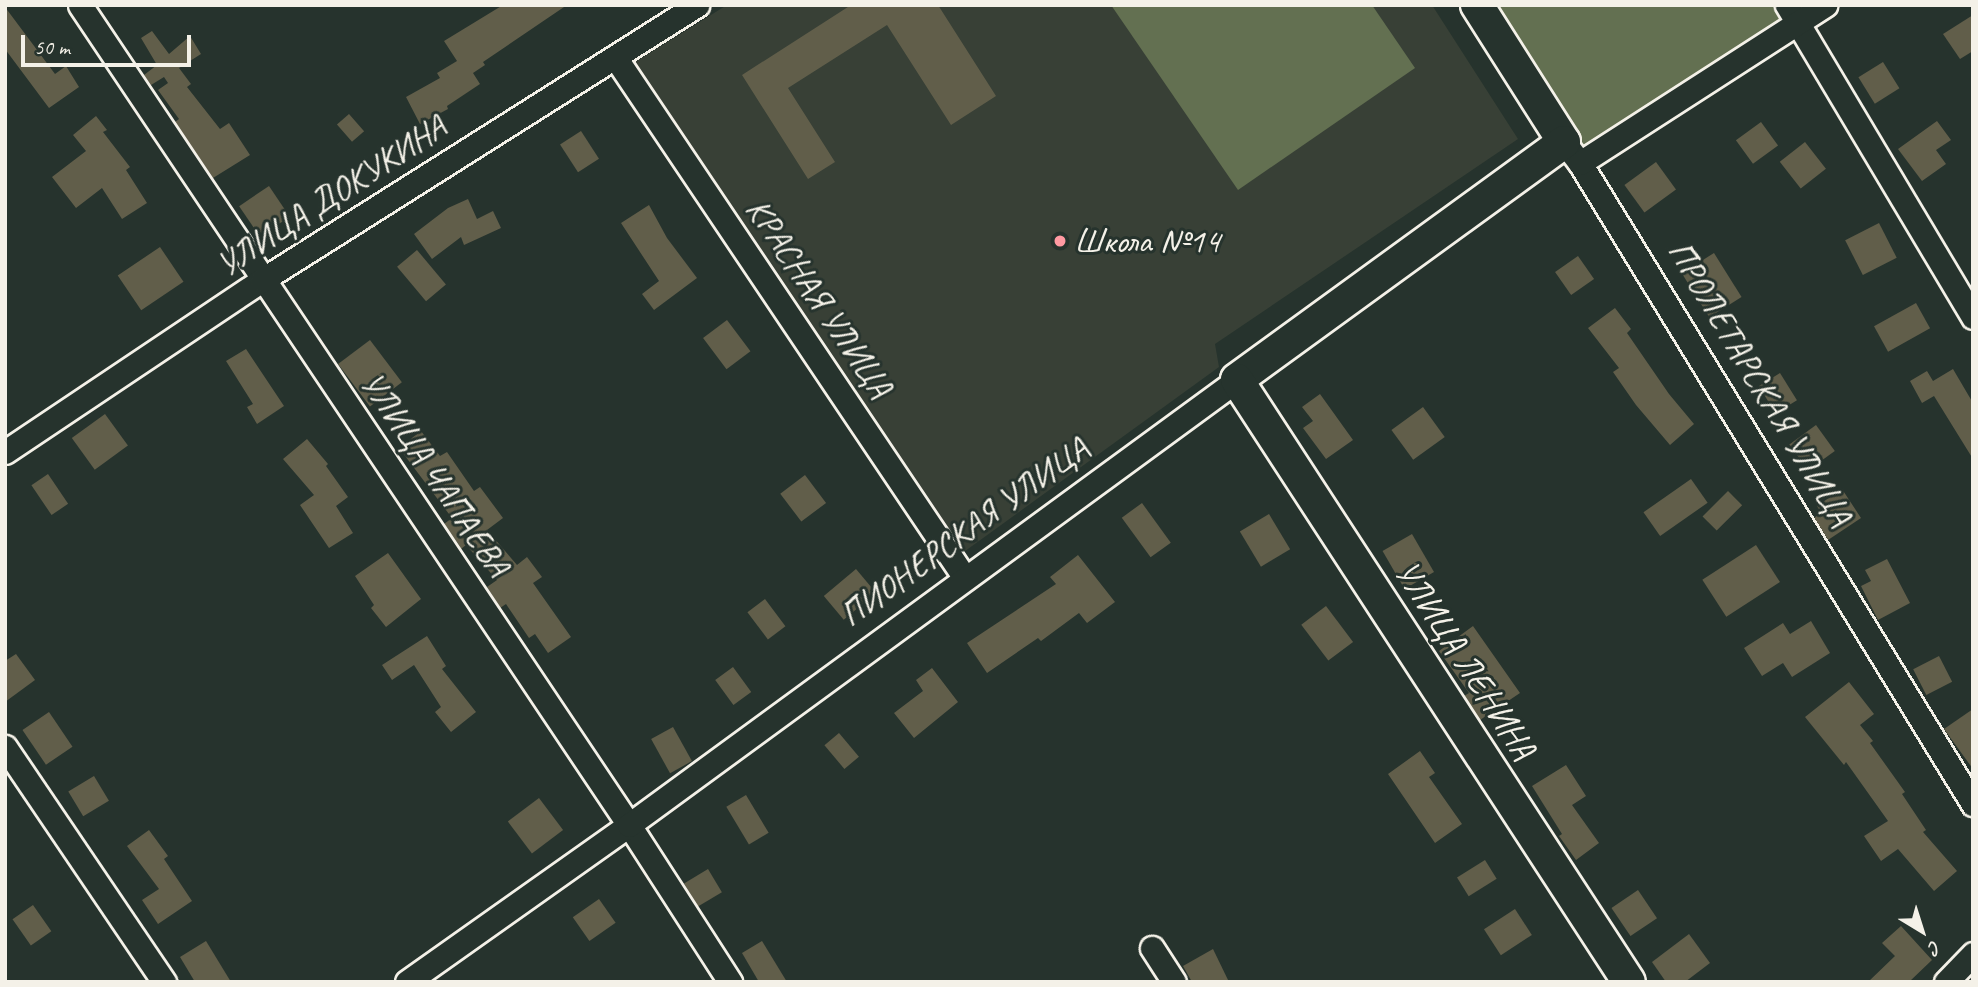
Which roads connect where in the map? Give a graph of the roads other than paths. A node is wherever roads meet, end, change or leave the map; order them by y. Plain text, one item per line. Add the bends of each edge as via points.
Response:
1 (80, 5) edge
2 (697, 5) edge
3 (1477, 5) edge
4 (1825, 5) edge
5 (1792, 14) edge
6 (615, 57) junction
7 (1572, 153) junction
8 (262, 280) junction
9 (1973, 317) edge
10 (1237, 380) junction
11 (5, 452) edge
12 (965, 578) junction
13 (5, 747) edge
14 (1973, 804) edge
15 (629, 825) junction
16 (1152, 948) dead end
17 (1973, 954) edge
18 (164, 982) edge
19 (407, 982) edge
20 (730, 982) edge
21 (1174, 982) edge
22 (1629, 982) edge
23 (1946, 982) edge

1 - 8 street, УЛИЦА ЧАПАЕВА
2 - 6 street, УЛИЦА ДОКУКИНА
3 - 7 street, ПРОЛЕТАРСКАЯ УЛИЦА
4 - 5 street, ПИОНЕРСКАЯ УЛИЦА
5 - 7 street, ПИОНЕРСКАЯ УЛИЦА
5 - 9 street
6 - 8 street, УЛИЦА ДОКУКИНА
6 - 12 street, КРАСНАЯ УЛИЦА
7 - 10 street, ПИОНЕРСКАЯ УЛИЦА
7 - 14 street, ПРОЛЕТАРСКАЯ УЛИЦА
8 - 11 street, УЛИЦА ДОКУКИНА
8 - 15 street, УЛИЦА ЧАПАЕВА
10 - 12 street, ПИОНЕРСКАЯ УЛИЦА
10 - 22 street, УЛИЦА ЛЕНИНА
12 - 15 street, ПИОНЕРСКАЯ УЛИЦА
13 - 18 street
15 - 19 street, ПИОНЕРСКАЯ УЛИЦА
15 - 20 street, УЛИЦА ЧАПАЕВА
16 - 21 street
17 - 23 street

